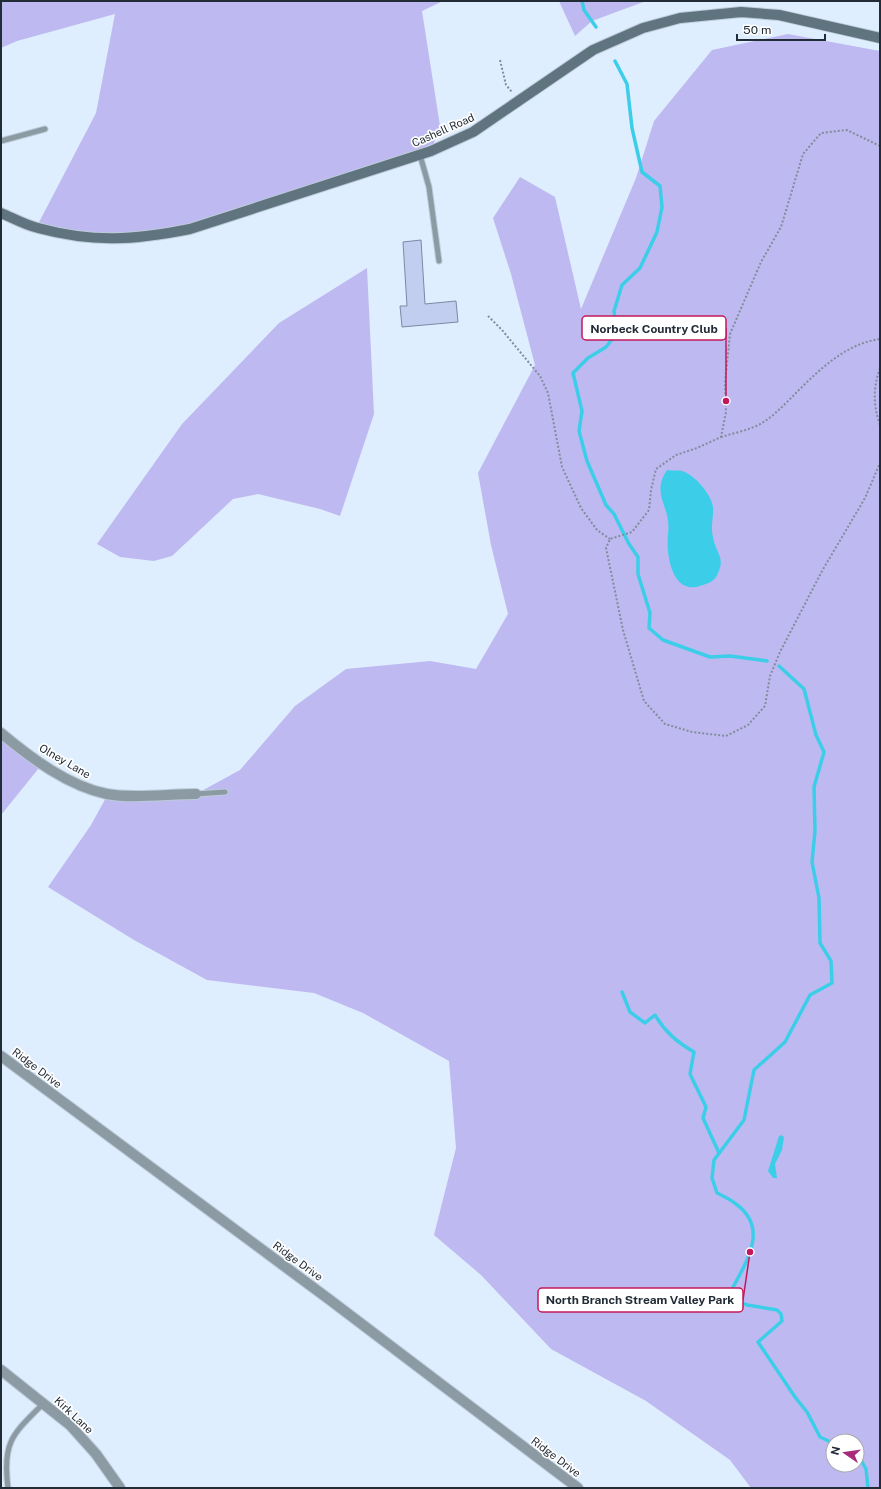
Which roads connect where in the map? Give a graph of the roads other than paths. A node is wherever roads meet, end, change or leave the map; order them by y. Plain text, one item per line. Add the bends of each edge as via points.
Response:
1 (880, 38) edge
2 (45, 129) dead end
3 (1, 141) edge
4 (420, 155) junction
5 (1, 213) edge
6 (439, 261) dead end
7 (1, 733) edge
8 (225, 792) dead end
9 (196, 794) joint
10 (1, 1056) edge
11 (1, 1370) edge
12 (44, 1403) junction
13 (8, 1488) edge
14 (120, 1488) edge
15 (578, 1488) edge

1 - 4 street, Cashell Road via 779,15 741,12 680,18 643,28 593,50 473,132
2 - 3 lane
4 - 5 street, Cashell Road via 190,230 149,237 119,240 76,237 36,228
4 - 6 lane via 429,187
7 - 9 street, Olney Lane via 37,760 80,786 108,794
8 - 9 lane
10 - 15 street, Ridge Drive via 336,1304
11 - 12 street, Kirk Lane
12 - 13 lane via 16,1431 7,1449
12 - 14 street, Kirk Lane via 70,1425 96,1454

